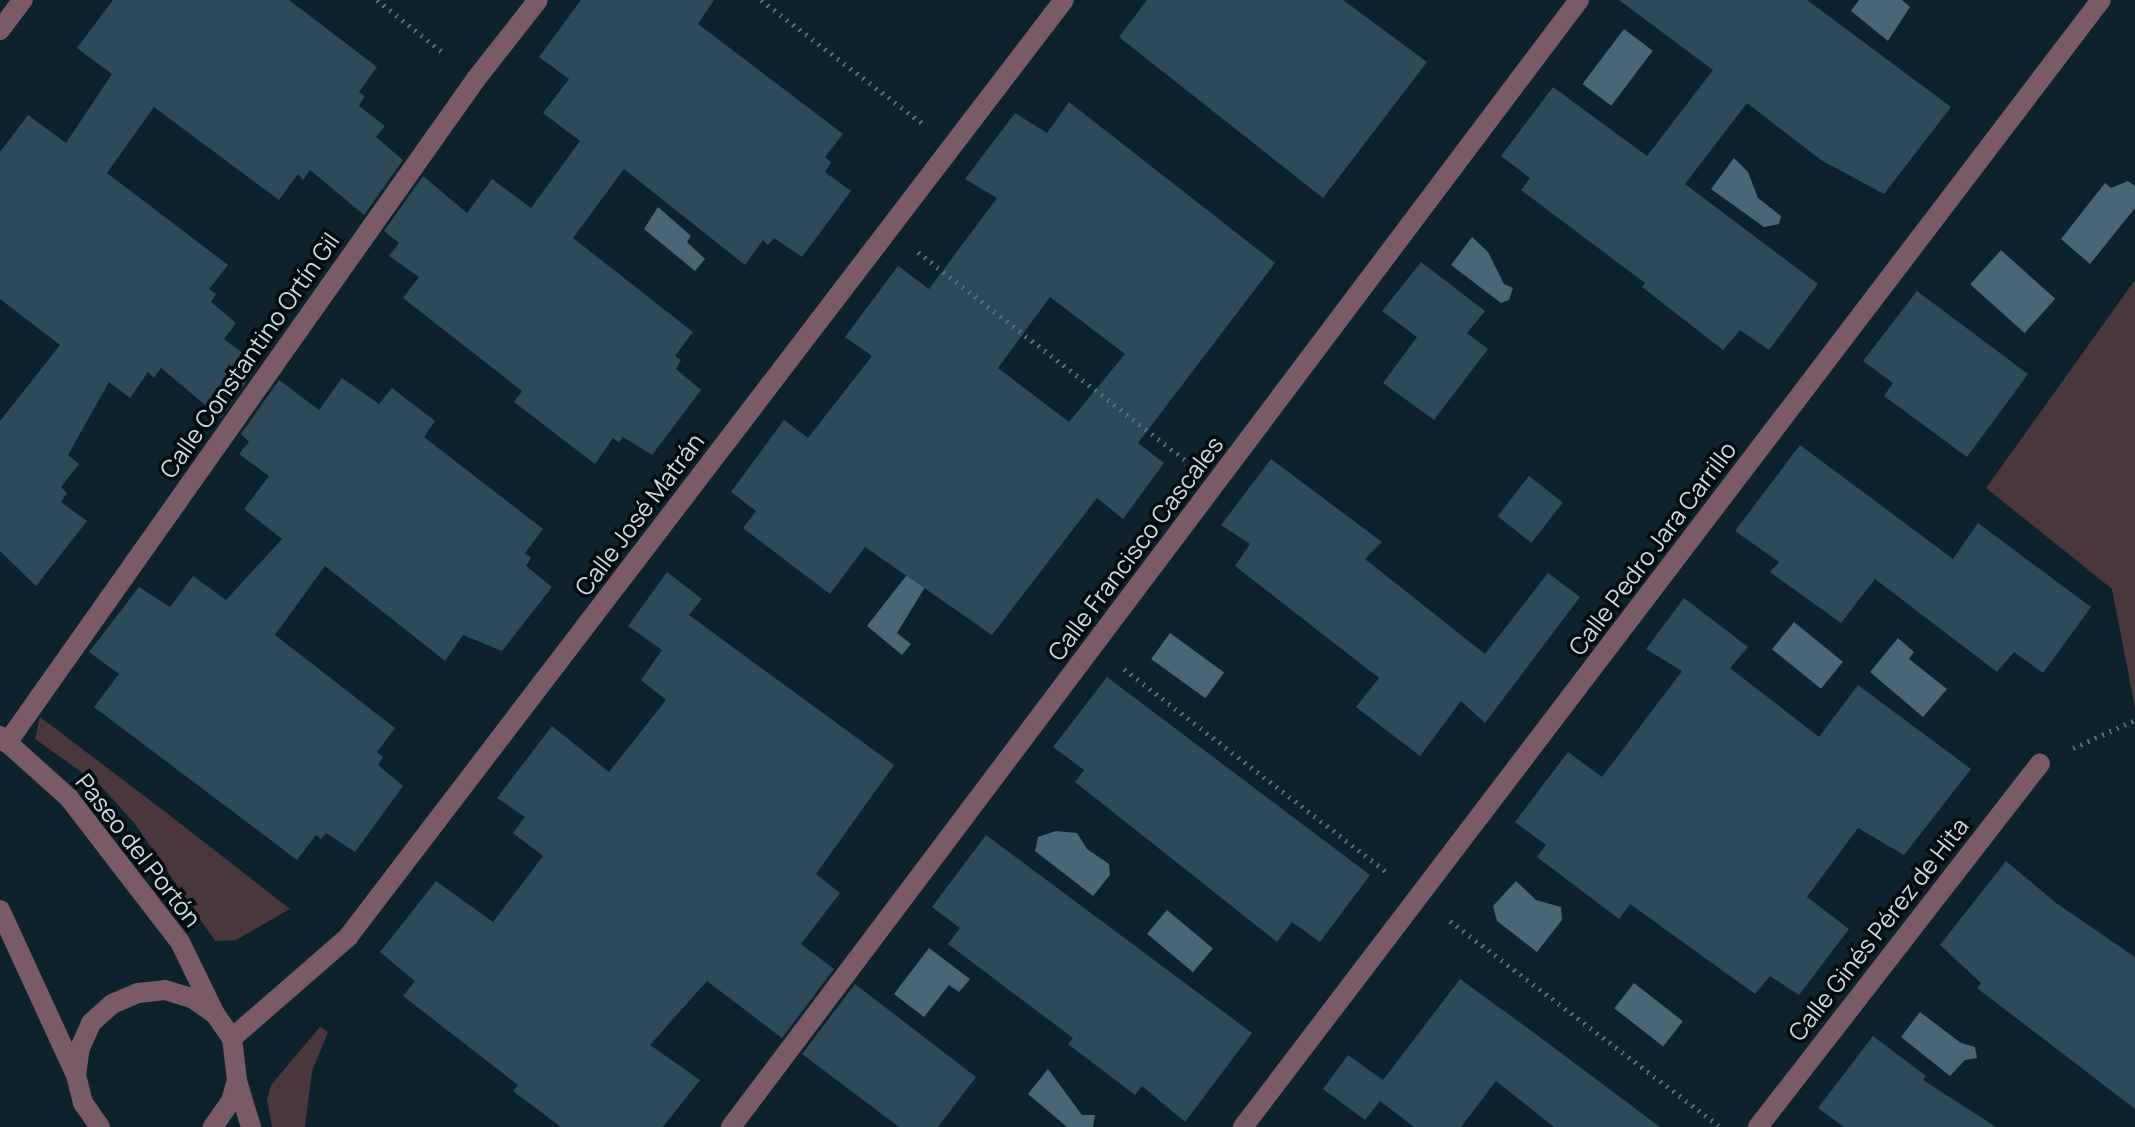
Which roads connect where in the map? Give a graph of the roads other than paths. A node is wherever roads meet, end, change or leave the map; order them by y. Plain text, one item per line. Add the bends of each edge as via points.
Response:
1 (23, 0) edge
2 (538, 0) edge
3 (1064, 0) edge
4 (1579, 0) edge
5 (2101, 0) edge
6 (0, 30) edge
7 (4, 739) edge
8 (2040, 764) road end
9 (0, 910) edge
10 (215, 1014) junction
11 (232, 1038) junction
12 (76, 1075) junction
13 (237, 1080) junction
14 (99, 1127) edge
15 (213, 1127) edge
16 (251, 1127) edge
17 (731, 1127) edge
18 (1243, 1127) edge
19 (1758, 1127) edge

1 - 6 street
2 - 7 street, Calle Constantino Ortín Gil
3 - 11 street, Calle José Matrán via 348,937
4 - 17 street, Calle Francisco Cascales
5 - 18 street, Calle Pedro Jara Carrillo
7 - 10 street, Paseo del Portón via 69,798 166,924
8 - 19 street, Calle Ginés Pérez de Hita
9 - 12 street
10 - 11 street, Paseo del Portón
10 - 12 street via 192,998 165,990 112,1004 91,1023
11 - 13 street
12 - 14 street via 83,1103
13 - 15 street via 231,1101
13 - 16 street

